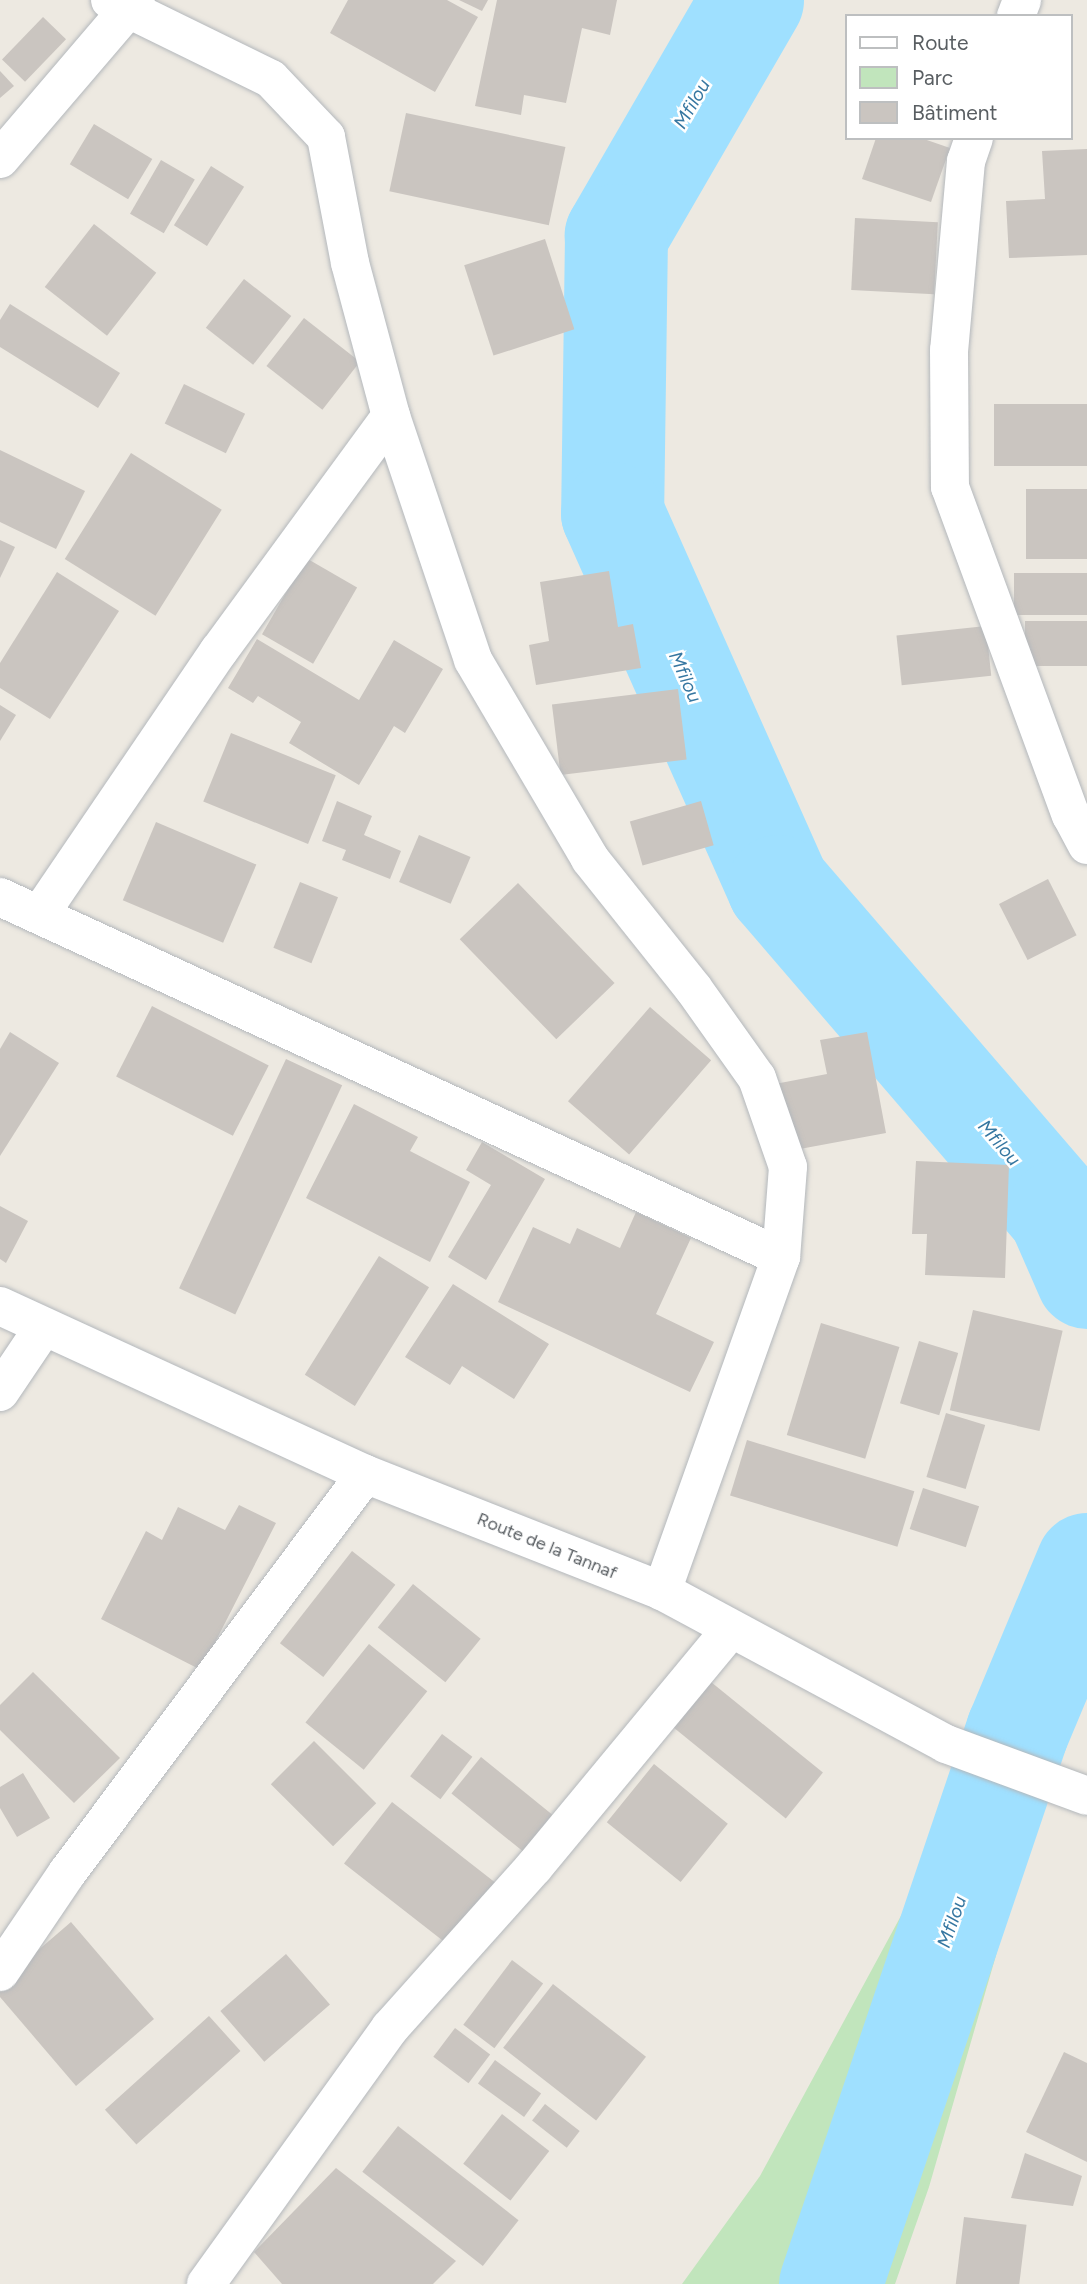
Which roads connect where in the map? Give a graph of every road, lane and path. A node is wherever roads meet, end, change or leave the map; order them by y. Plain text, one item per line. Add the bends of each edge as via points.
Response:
1 (125, 4) edge
2 (973, 140) edge
3 (0, 159) edge
4 (391, 416) junction
5 (1087, 845) edge
6 (0, 897) edge
7 (40, 914) junction
8 (781, 1257) junction
9 (0, 1306) edge
10 (43, 1328) junction
11 (0, 1392) edge
12 (365, 1474) junction
13 (662, 1591) junction
14 (730, 1630) junction
15 (1076, 1792) edge
16 (0, 1972) edge
17 (206, 2284) edge

1 - 3 street
1 - 4 street via 271,79 326,137 350,263
2 - 5 street via 966,161 949,350 950,487 1071,815
4 - 7 street via 219,651
4 - 8 street via 473,660 590,859 693,988 757,1078 788,1167
6 - 7 street
7 - 8 street
8 - 13 street
9 - 10 street, Route de la Tannaf
10 - 11 street
10 - 12 street, Route de la Tannaf
12 - 13 street, Route de la Tannaf
12 - 16 street via 67,1873
13 - 14 street, Route de la Tannaf
14 - 15 street, Route de la Tannaf via 946,1744
14 - 17 street via 534,1867 390,2028

